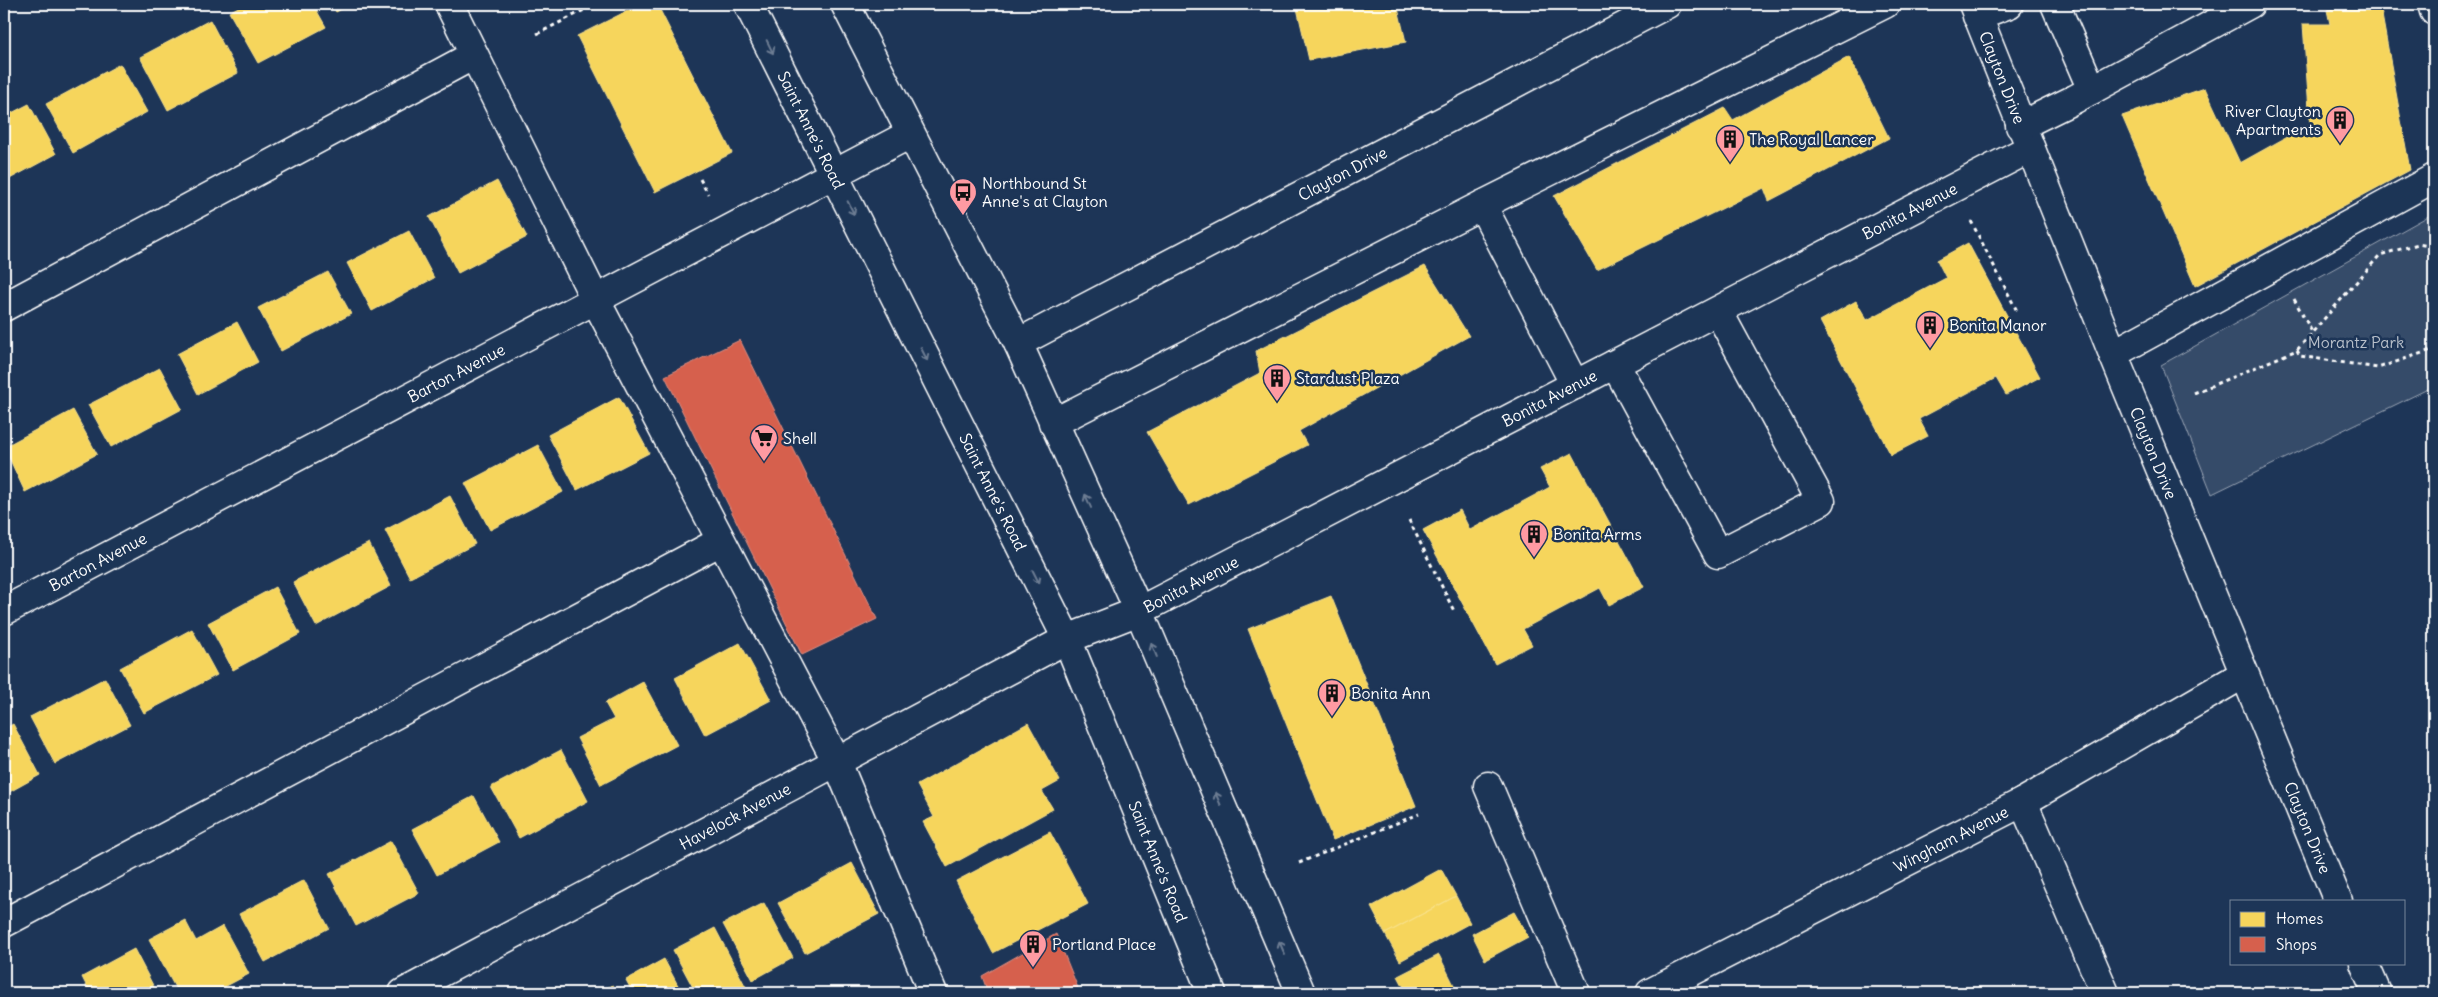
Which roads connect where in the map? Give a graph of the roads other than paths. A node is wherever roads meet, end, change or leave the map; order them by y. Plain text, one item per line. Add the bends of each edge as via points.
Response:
1 (449, 4) edge
2 (748, 4) edge
3 (845, 4) edge
4 (1667, 4) edge
5 (1885, 4) edge
6 (2009, 4) edge
7 (2055, 4) edge
8 (2250, 4) edge
9 (2432, 4) edge
10 (1975, 10) edge
11 (2434, 11) edge
12 (474, 55) junction
13 (2092, 90) junction
14 (910, 134) junction
15 (2025, 137) junction
16 (833, 173) junction
17 (2434, 178) edge
18 (1482, 205) junction
19 (595, 299) junction
20 (4, 307) edge
21 (1718, 311) junction
22 (1018, 343) junction
23 (2113, 354) junction
24 (1615, 364) junction
25 (1575, 385) junction
26 (1053, 423) junction
27 (721, 541) junction
28 (1139, 611) junction
29 (4, 612) edge
30 (1067, 639) junction
31 (2244, 674) junction
32 (837, 762) junction
33 (1488, 786) dead end
34 (2023, 802) junction
35 (2338, 900) edge
36 (4, 923) edge
37 (2364, 964) edge
38 (403, 993) edge
39 (933, 993) edge
40 (1212, 993) edge
41 (1301, 993) edge
42 (1576, 993) edge
43 (1650, 993) edge
44 (2105, 993) edge
45 (2377, 993) edge

1 - 12 street
2 -> 16 street, Saint Anne's Road
3 - 14 street
4 - 22 street, Clayton Drive
5 - 18 street
6 - 10 street
7 - 13 street
8 - 13 street, Bonita Avenue
9 - 11 street
10 - 15 street, Clayton Drive
12 - 19 street
12 - 20 street
13 - 15 street, Bonita Avenue
14 - 16 street, Barton Avenue
14 - 22 street
15 - 21 street, Bonita Avenue
15 - 23 street, Clayton Drive
16 - 19 street, Barton Avenue
16 -> 30 street, Saint Anne's Road
17 - 23 street
18 - 25 street
18 - 26 street
19 - 27 street
19 - 29 street, Barton Avenue
21 - 24 street, Bonita Avenue
21 - 24 street via 1822,501 1718,554
22 - 26 street
23 - 31 street, Clayton Drive
24 - 25 street, Bonita Avenue
25 - 28 street, Bonita Avenue
28 -> 26 street
27 - 32 street
27 - 36 street
28 - 30 street, Bonita Avenue
41 -> 28 street
30 - 32 street, Havelock Avenue
30 - 40 street, Saint Anne's Road
31 - 34 street, Wingham Avenue
31 - 35 street, Clayton Drive
32 - 38 street, Havelock Avenue
32 - 39 street
33 - 42 street
34 - 43 street, Wingham Avenue
34 - 44 street
37 - 45 street

